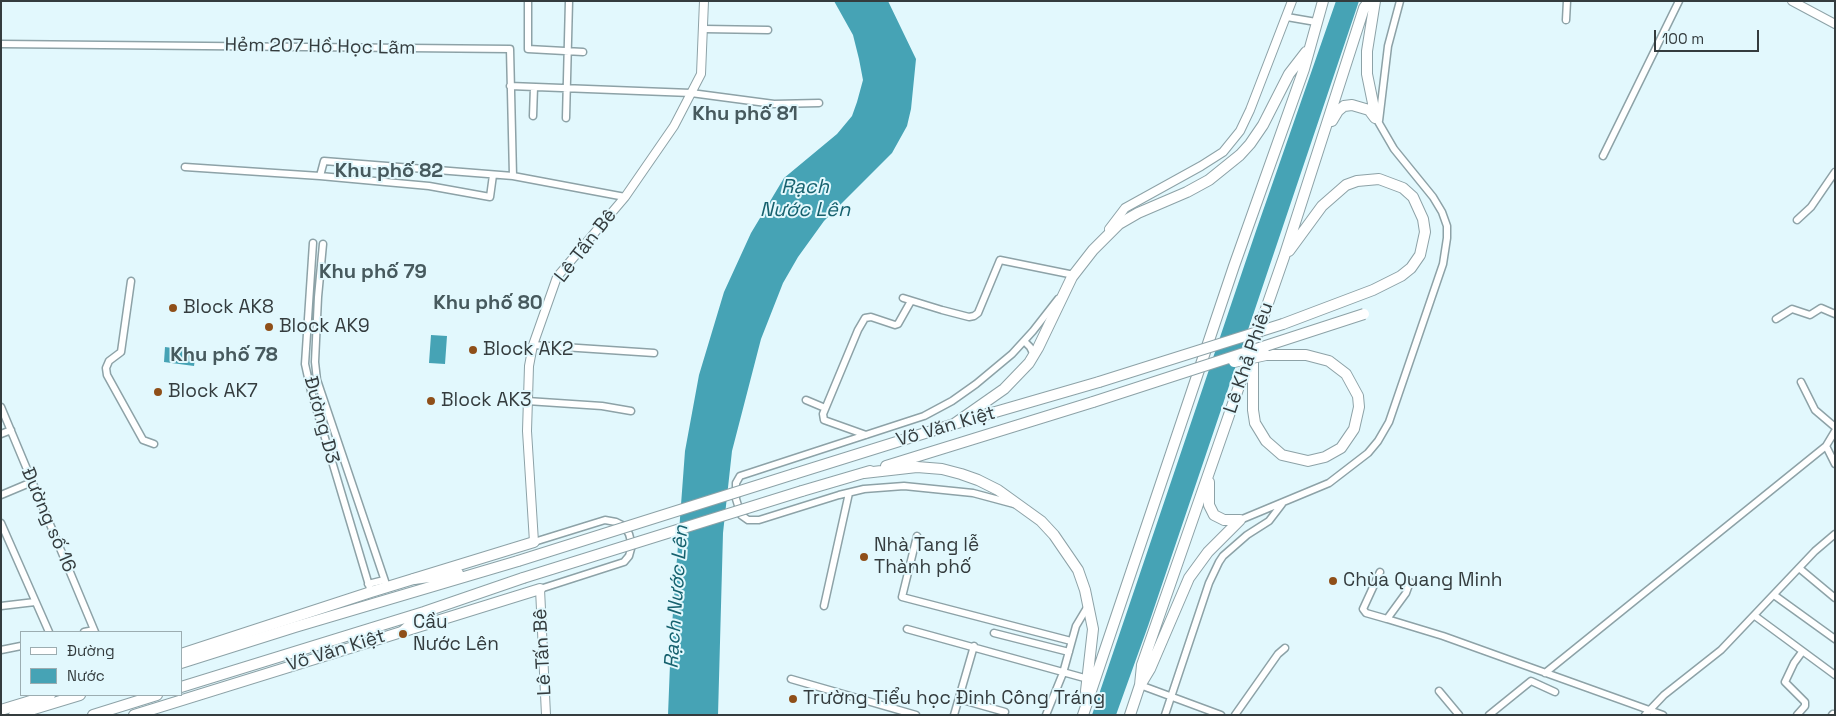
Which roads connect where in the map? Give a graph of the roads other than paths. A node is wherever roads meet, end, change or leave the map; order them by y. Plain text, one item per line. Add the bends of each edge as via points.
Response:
1 (528, 1) edge
2 (569, 1) edge
3 (704, 1) edge
4 (1292, 1) edge
5 (1324, 1) edge
6 (1369, 1) edge
7 (1375, 1) edge
8 (1400, 1) edge
9 (1567, 1) edge
10 (1679, 1) edge
11 (1792, 1) edge
12 (1287, 17) junction
13 (1566, 20) dead end
14 (1316, 22) junction
15 (1835, 24) edge
16 (704, 28) junction
17 (768, 30) dead end
18 (1, 44) edge
19 (1309, 47) junction
20 (567, 51) junction
21 (583, 52) dead end
22 (510, 86) junction
23 (534, 87) junction
24 (566, 88) junction
25 (691, 93) junction
26 (819, 103) dead end
27 (533, 116) dead end
28 (566, 118) dead end
29 (1377, 121) junction
30 (1321, 142) junction
31 (1602, 156) dead end
32 (185, 167) dead end
33 (1835, 172) edge
34 (493, 175) junction
35 (320, 176) junction
36 (513, 176) junction
37 (625, 197) junction
38 (1797, 220) dead end
39 (314, 243) dead end
40 (323, 244) dead end
41 (1094, 250) junction
42 (1284, 257) junction
43 (1074, 275) junction
44 (131, 281) dead end
45 (1065, 290) junction
46 (903, 298) dead end
47 (912, 301) junction
48 (1364, 314) dead end
49 (1835, 314) edge
50 (1776, 319) dead end
51 (1024, 341) junction
52 (1254, 343) junction
53 (533, 345) junction
54 (654, 353) dead end
55 (1034, 355) junction
56 (1800, 382) dead end
57 (806, 400) dead end
58 (528, 401) junction
59 (1093, 402) junction
60 (1, 407) edge
61 (825, 408) junction
62 (631, 411) dead end
63 (954, 424) junction
64 (1835, 427) edge
65 (11, 430) junction
66 (1835, 431) edge
67 (1, 434) edge
68 (866, 435) junction
69 (154, 444) dead end
70 (1826, 446) junction
71 (1835, 464) edge
72 (1210, 468) junction
73 (864, 473) junction
74 (32, 482) junction
75 (989, 486) junction
76 (849, 493) junction
77 (1, 495) edge
78 (987, 497) junction
79 (1283, 503) junction
80 (1019, 506) junction
81 (1240, 520) junction
82 (1, 523) edge
83 (1835, 534) edge
84 (917, 536) dead end
85 (8, 540) junction
86 (534, 542) junction
87 (1, 544) edge
88 (632, 544) junction
89 (496, 567) junction
90 (1800, 568) junction
91 (1380, 572) dead end
92 (414, 580) junction
93 (1410, 582) dead end
94 (385, 584) junction
95 (370, 588) junction
96 (540, 589) junction
97 (1774, 595) junction
98 (1835, 598) edge
99 (35, 602) junction
100 (1, 606) edge
101 (824, 606) dead end
102 (1088, 606) junction
103 (424, 612) junction
104 (1755, 616) junction
105 (1387, 619) junction
106 (908, 630) dead end
107 (49, 631) edge
108 (94, 631) edge
109 (403, 631) junction
110 (994, 634) dead end
111 (1835, 639) edge
112 (1071, 641) junction
113 (20, 646) edge
114 (974, 646) junction
115 (1285, 648) dead end
116 (1, 650) edge
117 (1069, 652) junction
118 (1802, 652) junction
119 (182, 654) edge
120 (182, 663) edge
121 (1542, 672) junction
122 (1063, 673) junction
123 (1835, 675) edge
124 (791, 678) dead end
125 (1088, 679) junction
126 (1531, 681) junction
127 (1140, 685) junction
128 (182, 687) edge
129 (1439, 691) dead end
130 (1555, 692) dead end
131 (47, 696) edge
132 (77, 696) edge
133 (154, 696) edge
134 (1171, 697) junction
135 (959, 699) junction
136 (1, 710) edge
137 (154, 712) edge
138 (1005, 712) dead end
139 (1647, 712) edge
140 (1083, 714) edge
141 (14, 715) edge
142 (92, 715) edge
143 (134, 715) edge
144 (546, 715) edge
145 (916, 715) edge
146 (954, 715) edge
147 (1046, 715) edge
148 (1130, 715) edge
149 (1164, 715) edge
150 (1221, 715) edge
151 (1235, 715) edge
152 (1459, 715) edge
153 (1489, 715) edge
154 (1663, 715) edge
155 (1797, 715) edge

1 - 20 street via 528,50
2 - 20 street
3 - 16 street, Lê Tấn Bê
4 - 12 street
5 - 14 main road
6 - 30 main road, Lê Khả Phiêu
7 - 29 main road via 1366,51 1367,74
8 - 29 street via 1388,46
9 - 13 street
10 - 31 street
11 - 15 street
12 - 14 street
12 - 41 street via 1250,110 1240,131 1223,152 1124,208
14 - 19 main road
16 - 17 street
16 - 25 street, Lê Tấn Bê via 701,74
18 - 22 street, Hẻm 207 Hồ Học Lãm via 510,49
19 - 41 main road via 1289,74 1263,125 1240,154 1188,192 1118,224
19 - 140 main road
20 - 21 street
20 - 24 street
22 - 23 street
22 - 36 street, Hẻm 207 Hồ Học Lãm
23 - 24 street
23 - 27 street
24 - 25 street
24 - 28 street
25 - 26 street via 774,104
25 - 37 street, Lê Tấn Bê via 674,126
29 - 30 main road via 1369,110 1361,106 1344,106 1333,116
29 - 79 street via 1442,212 1448,238 1443,264 1389,422 1378,441 1368,453 1329,483
30 - 42 main road, Lê Khả Phiêu
32 - 35 street
33 - 38 street via 1811,207
34 - 35 street via 324,161
34 - 35 street via 490,197 429,186
34 - 36 street
36 - 37 street
37 - 53 street, Lê Tấn Bê via 557,277
39 - 95 street, Đường D3 via 305,364
40 - 94 street, Đường D3 via 315,362 317,380
41 - 43 main road
42 - 52 main road, Lê Khả Phiêu
42 - 63 main road, Võ Văn Kiệt, bridge via 1322,206 1346,185 1357,181 1379,179 1404,188 1413,197 1424,219 1424,244 1411,268 1372,293 1099,382
43 - 45 main road
43 - 47 street via 1003,259 998,263 974,316
44 - 69 street via 121,352 109,361 106,368 143,440
45 - 51 street
45 - 55 main road
46 - 47 street
47 - 61 street via 898,324 865,318
48 - 59 main road, bridge
49 - 50 street via 1821,308 1810,315 1792,309
51 - 55 street
51 - 68 street via 996,368 952,401 924,416
52 - 59 main road, bridge via 1252,395 1256,423 1266,441 1282,455 1308,461 1325,457 1341,448 1357,420 1358,402 1352,384 1346,374 1329,361 1306,355 1266,355 1210,368
52 - 72 main road, Lê Khả Phiêu
53 - 54 street
53 - 58 street, Lê Tấn Bê
55 - 63 main road via 1004,390
56 - 64 street via 1816,410
57 - 61 street
58 - 62 street
58 - 86 street, Lê Tấn Bê
59 - 73 main road, Võ Văn Kiệt
60 - 65 street, Đường số 16
61 - 68 street via 824,420
63 - 89 main road, Võ Văn Kiệt, bridge
65 - 67 street
65 - 74 street, Đường số 16
66 - 70 street
68 - 76 street via 740,476 736,483 736,499 742,515 748,520 759,520
70 - 71 street
70 - 121 street
72 - 81 main road via 1210,509 1218,518
72 - 127 main road, Lê Khả Phiêu via 1142,665
73 - 75 main road via 917,467 942,469
73 - 88 main road, Võ Văn Kiệt, bridge
74 - 77 street
74 - 108 street, Đường số 16
75 - 78 street via 991,493
75 - 80 main road
76 - 78 street via 904,486
76 - 101 street
78 - 80 street
79 - 81 street
79 - 134 street via 1269,521 1247,535 1218,562
80 - 102 main road via 1040,521 1065,550 1078,570
81 - 127 main road via 1208,552 1189,578
82 - 85 street
83 - 90 street
84 - 112 street via 902,597
85 - 87 street
85 - 99 street
86 - 88 street via 600,521 624,526
86 - 92 main road
88 - 96 street via 624,562
88 - 103 main road, Võ Văn Kiệt, bridge
89 - 92 main road
89 - 120 main road, Võ Văn Kiệt
90 - 97 street
90 - 98 street
91 - 105 street via 1363,609
92 - 94 main road
93 - 105 street
94 - 95 main road
95 - 119 main road
96 - 109 main road, Võ Văn Kiệt
96 - 144 street, Lê Tấn Bê
97 - 104 street
97 - 111 street
99 - 100 street
99 - 107 street
102 - 112 street
102 - 125 main road via 1093,630
103 - 109 main road
103 - 128 main road, Võ Văn Kiệt
104 - 118 street
104 - 139 street via 1721,650
105 - 121 street
106 - 114 street
109 - 137 main road, Võ Văn Kiệt
110 - 117 street
112 - 117 street
113 - 116 street
114 - 122 street
114 - 135 street
115 - 151 street
117 - 122 street
118 - 123 street
118 - 155 street via 1785,682 1805,701
121 - 126 street
121 - 139 street
122 - 125 street
122 - 147 street
124 - 145 street
125 - 140 main road
126 - 130 street
126 - 153 street
127 - 134 street
127 - 148 main road, Lê Khả Phiêu
129 - 152 street
131 - 136 main road
132 - 141 main road
133 - 142 main road
134 - 149 street
134 - 150 street
135 - 138 street
135 - 146 street
137 - 143 main road, Võ Văn Kiệt
139 - 154 street

